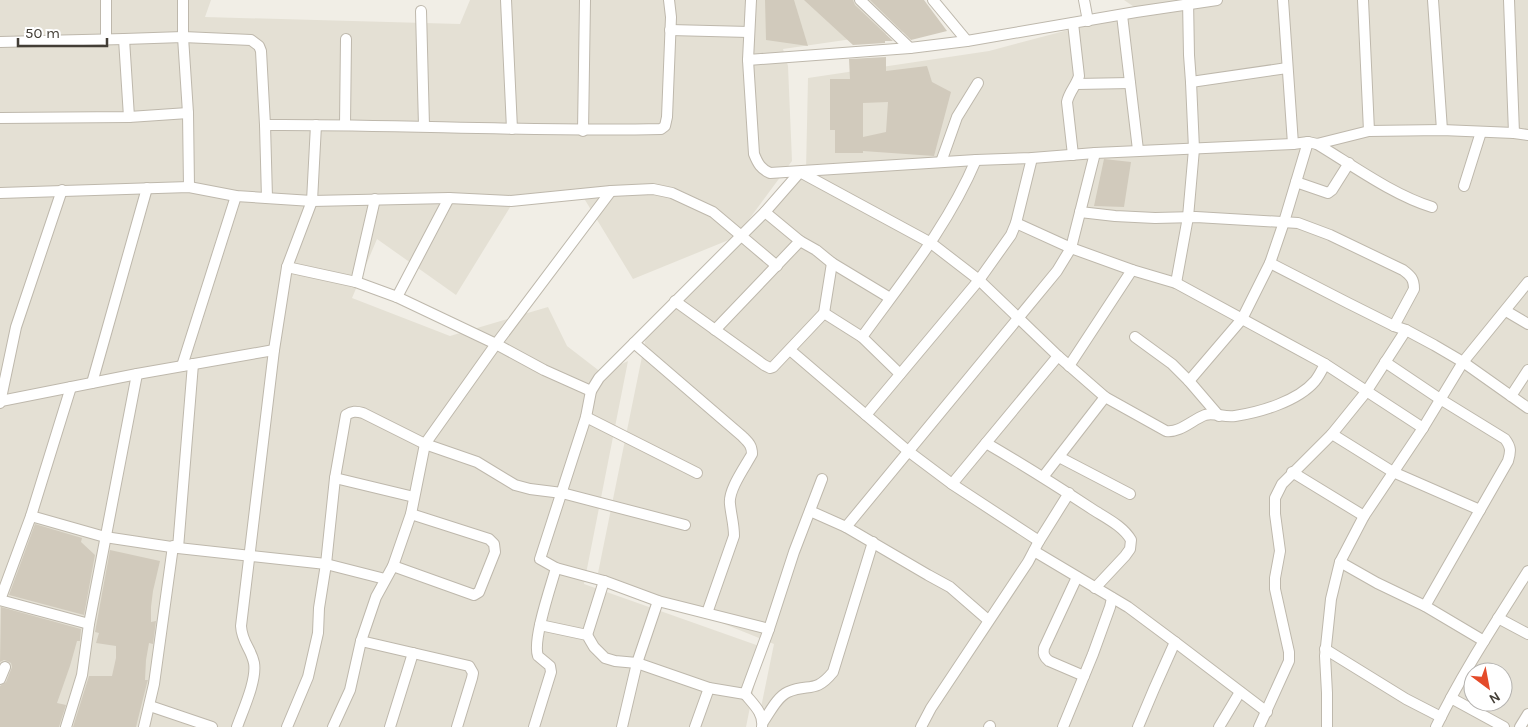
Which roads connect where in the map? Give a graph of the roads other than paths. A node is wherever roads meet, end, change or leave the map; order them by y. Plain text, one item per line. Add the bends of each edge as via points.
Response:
1 (106, 0) edge
2 (184, 0) edge
3 (506, 0) edge
4 (585, 0) edge
5 (669, 0) edge
6 (751, 0) edge
7 (860, 0) edge
8 (933, 0) edge
9 (1084, 0) edge
10 (1217, 0) edge
11 (1283, 0) edge
12 (1363, 0) edge
13 (1433, 0) edge
14 (1509, 0) edge
15 (1189, 2) edge
16 (421, 11) dead end
17 (1122, 14) junction
18 (1088, 21) junction
19 (1073, 23) junction
20 (670, 30) junction
21 (750, 32) junction
22 (183, 36) junction
23 (124, 39) junction
24 (346, 39) dead end
25 (106, 40) junction
26 (967, 41) junction
27 (0, 42) edge
28 (910, 48) junction
29 (748, 60) junction
30 (1288, 68) junction
31 (1191, 82) junction
32 (1130, 83) junction
33 (978, 84) dead end
34 (1077, 84) junction
35 (188, 113) junction
36 (129, 117) junction
37 (0, 118) edge
38 (265, 125) junction
39 (316, 125) junction
40 (345, 125) junction
41 (424, 126) junction
42 (512, 128) junction
43 (1442, 130) junction
44 (583, 131) junction
45 (1369, 131) junction
46 (1481, 132) junction
47 (1514, 133) junction
48 (1528, 135) edge
49 (1313, 143) junction
50 (1293, 144) junction
51 (1194, 148) junction
52 (1138, 150) junction
53 (1095, 152) junction
54 (1073, 154) junction
55 (1032, 158) junction
56 (976, 160) junction
57 (941, 162) junction
58 (1349, 163) junction
59 (800, 172) junction
60 (1296, 182) junction
61 (1464, 186) dead end
62 (189, 187) junction
63 (147, 188) junction
64 (62, 190) junction
65 (611, 191) junction
66 (0, 193) edge
67 (236, 196) junction
68 (267, 198) junction
69 (449, 198) junction
70 (375, 199) junction
71 (312, 201) junction
72 (1432, 207) dead end
73 (765, 212) junction
74 (1080, 212) junction
75 (1188, 217) junction
76 (1016, 222) junction
77 (1284, 222) junction
78 (741, 236) junction
79 (800, 240) junction
80 (931, 243) junction
81 (1071, 248) junction
82 (832, 263) junction
83 (1270, 263) junction
84 (777, 266) junction
85 (287, 267) junction
86 (1132, 270) junction
87 (979, 280) junction
88 (356, 282) junction
89 (1528, 282) edge
90 (1176, 284) junction
91 (397, 297) junction
92 (890, 298) junction
93 (675, 301) junction
94 (1506, 310) junction
95 (824, 313) junction
96 (1018, 318) junction
97 (1242, 319) junction
98 (1528, 324) edge
99 (1394, 326) junction
100 (715, 330) junction
101 (1406, 330) junction
102 (862, 337) junction
103 (1135, 337) dead end
104 (634, 343) junction
105 (496, 344) junction
106 (274, 350) junction
107 (790, 350) junction
108 (1058, 356) junction
109 (1385, 362) junction
110 (1463, 362) junction
111 (193, 364) junction
112 (1325, 364) junction
113 (182, 366) junction
114 (1069, 366) junction
115 (1528, 370) edge
116 (137, 374) junction
117 (900, 374) junction
118 (1190, 381) junction
119 (92, 383) junction
120 (71, 387) junction
121 (591, 391) junction
122 (1366, 392) junction
123 (1104, 396) junction
124 (1511, 396) junction
125 (1440, 399) junction
126 (0, 402) edge
127 (1528, 408) edge
128 (866, 415) junction
129 (1219, 416) junction
130 (586, 417) junction
131 (1423, 428) junction
132 (1332, 434) junction
133 (986, 443) junction
134 (425, 444) junction
135 (908, 451) junction
136 (1059, 456) junction
137 (1292, 472) junction
138 (1392, 472) junction
139 (697, 473) dead end
140 (335, 478) junction
141 (1043, 478) junction
142 (822, 479) dead end
143 (952, 484) junction
144 (562, 493) junction
145 (1069, 493) junction
146 (1130, 494) dead end
147 (414, 497) junction
148 (1480, 510) junction
149 (810, 511) junction
150 (411, 514) junction
151 (31, 516) junction
152 (1364, 516) junction
153 (685, 525) dead end
154 (846, 527) junction
155 (105, 537) junction
156 (1039, 541) junction
157 (873, 542) junction
158 (176, 547) junction
159 (1034, 551) junction
160 (250, 555) junction
161 (1340, 562) junction
162 (326, 564) junction
163 (393, 566) junction
164 (556, 568) junction
165 (1528, 570) edge
166 (1077, 578) junction
167 (386, 580) junction
168 (604, 581) junction
169 (1095, 588) junction
170 (1112, 598) junction
171 (0, 600) edge
172 (658, 601) junction
173 (1425, 606) junction
174 (707, 613) junction
175 (1498, 618) junction
176 (988, 620) junction
177 (89, 624) junction
178 (540, 625) junction
179 (769, 629) junction
180 (1528, 634) edge
181 (587, 635) junction
182 (361, 641) junction
183 (1484, 641) junction
184 (1175, 642) junction
185 (1325, 649) junction
186 (413, 653) junction
187 (637, 663) junction
188 (5, 667) dead end
189 (1084, 676) junction
190 (0, 679) edge
191 (709, 688) junction
192 (1240, 692) junction
193 (745, 694) junction
194 (1451, 698) junction
195 (150, 706) junction
196 (1267, 712) junction
197 (1528, 714) edge
198 (1441, 717) junction
199 (762, 724) edge
200 (1329, 726) edge
201 (66, 727) edge
202 (144, 727) edge
203 (212, 727) edge
204 (237, 727) edge
205 (287, 727) edge
206 (333, 727) edge
207 (390, 727) edge
208 (457, 727) edge
209 (534, 727) edge
210 (622, 727) edge
211 (695, 727) edge
212 (921, 727) edge
213 (1063, 727) edge
214 (1138, 727) edge
215 (1219, 727) edge
216 (1259, 727) edge
217 (1436, 727) edge
218 (1504, 727) edge
219 (1520, 727) edge

1 - 25 street
2 - 22 street
3 - 42 street
4 - 44 street
5 - 20 street
6 - 21 street
7 - 28 street
8 - 26 street
9 - 18 street
10 - 15 street
11 - 30 street
12 - 45 street
13 - 43 street
14 - 47 street
15 - 17 street
15 - 31 street
16 - 41 street
17 - 18 street
17 - 32 street
18 - 19 street
19 - 26 street
19 - 34 street via 1079,76
20 - 21 street
20 - 44 street via 665,126 661,129
21 - 29 street
22 - 23 street
22 - 35 street
22 - 38 street via 252,40 259,46
23 - 25 street
23 - 36 street
24 - 40 street
25 - 27 street
26 - 28 street
28 - 29 street
29 - 59 street via 754,154 758,164 770,173
30 - 31 street
30 - 50 street
31 - 51 street
32 - 34 street
32 - 52 street
33 - 57 street via 957,117
34 - 54 street via 1067,102
35 - 36 street
35 - 62 street
36 - 37 street
38 - 39 street
38 - 68 street
39 - 40 street
39 - 71 street
40 - 41 street
41 - 42 street
42 - 44 street
43 - 45 street
43 - 46 street
45 - 49 street
46 - 47 street
46 - 61 street
47 - 48 street
49 - 50 street
49 - 58 street
49 - 60 street
50 - 51 street
51 - 52 street
51 - 75 street
52 - 53 street
53 - 54 street
53 - 74 street
54 - 55 street
55 - 56 street
55 - 76 street
56 - 57 street
56 - 80 street
57 - 59 street
58 - 60 street via 1328,193
58 - 72 street via 1386,186
59 - 73 street
59 - 80 street
60 - 77 street
62 - 63 street
62 - 67 street
63 - 64 street
63 - 119 street
64 - 66 street
64 - 126 street via 16,328
65 - 69 street via 511,201
65 - 78 street via 653,189 672,193 713,212
65 - 105 street
67 - 68 street
67 - 113 street
68 - 71 street
69 - 70 street
69 - 91 street
70 - 71 street
70 - 88 street
71 - 85 street
73 - 78 street
73 - 79 street
74 - 75 street
74 - 81 street
75 - 77 street
75 - 90 street
76 - 81 street
76 - 87 street via 1011,235
77 - 83 street
77 - 99 street via 1298,222 1330,235 1411,276 1414,289
78 - 84 street
78 - 93 street
79 - 82 street
79 - 84 street
80 - 87 street
80 - 92 street
81 - 86 street
81 - 96 street via 1057,271
82 - 92 street
82 - 95 street
83 - 97 street
83 - 99 street
84 - 100 street
85 - 88 street
85 - 106 street
86 - 90 street
86 - 114 street
87 - 96 street
87 - 117 street
88 - 91 street
89 - 94 street
90 - 97 street
91 - 105 street
92 - 102 street
93 - 100 street
93 - 104 street
94 - 98 street
94 - 110 street
95 - 102 street
95 - 107 street
96 - 108 street
96 - 135 street
97 - 112 street
97 - 118 street
99 - 101 street
100 - 107 street via 770,368
101 - 109 street
101 - 110 street
102 - 117 street
103 - 118 street
104 - 121 street via 599,378
104 - 174 street via 752,448 752,454 730,494 734,536
105 - 121 street
105 - 134 street
106 - 111 street
106 - 160 street
107 - 128 street
108 - 114 street
108 - 133 street
109 - 122 street
109 - 125 street
110 - 124 street
110 - 125 street
111 - 113 street
111 - 158 street
112 - 122 street
112 - 129 street via 1316,380 1303,392 1277,406 1236,416
113 - 116 street
114 - 123 street
115 - 124 street
116 - 119 street
116 - 155 street
117 - 128 street
118 - 129 street
119 - 120 street
120 - 126 street
120 - 151 street
121 - 130 street
122 - 131 street
122 - 132 street
123 - 129 street via 1166,431 1174,431 1206,415
123 - 136 street
124 - 127 street
125 - 131 street
125 - 148 street via 1505,439 1510,446 1508,460
128 - 135 street
130 - 139 street
130 - 144 street
131 - 138 street
132 - 137 street
132 - 138 street
133 - 141 street
133 - 143 street
134 - 140 street via 363,413 351,412 346,415
134 - 144 street via 477,462 515,485
134 - 147 street
135 - 143 street
135 - 154 street
136 - 141 street
136 - 146 street
137 - 152 street
137 - 196 street via 1275,498 1280,551 1275,590 1289,660
138 - 148 street
138 - 152 street
140 - 147 street
140 - 162 street
141 - 145 street
142 - 149 street
143 - 156 street
144 - 153 street
144 - 164 street via 540,559
145 - 156 street
145 - 169 street via 1118,526 1132,540 1125,556
147 - 150 street
148 - 173 street
149 - 154 street
149 - 179 street
150 - 163 street
150 - 163 street via 489,539 496,552 480,592 474,595
151 - 155 street
151 - 171 street
152 - 161 street
154 - 157 street
155 - 158 street
155 - 177 street
156 - 159 street
157 - 176 street via 950,587
157 - 199 street via 833,672 825,682 815,687 788,692
158 - 160 street
158 - 195 street
159 - 166 street
159 - 176 street
160 - 162 street
160 - 204 street via 241,626 246,647 252,655 254,676
161 - 173 street
161 - 185 street via 1331,599
162 - 167 street
162 - 205 street via 318,634 308,676
163 - 167 street
164 - 168 street
164 - 178 street
165 - 175 street
166 - 169 street
166 - 189 street via 1043,653 1049,661
167 - 182 street via 376,596
168 - 172 street
168 - 181 street
169 - 170 street
170 - 184 street
170 - 189 street
171 - 177 street
172 - 174 street
172 - 187 street
173 - 183 street
174 - 179 street
175 - 180 street
175 - 183 street
176 - 212 street
177 - 201 street via 82,675
178 - 181 street
178 - 209 street via 536,652 550,666 551,672
179 - 193 street
181 - 187 street via 605,658
182 - 186 street
182 - 206 street via 350,690
183 - 194 street
184 - 192 street
184 - 214 street
185 - 198 street
185 - 200 street
186 - 207 street
186 - 208 street via 472,669
187 - 191 street
187 - 210 street
188 - 190 street
189 - 213 street
191 - 193 street
191 - 211 street
192 - 196 street
192 - 215 street
193 - 199 street via 760,712
194 - 198 street
194 - 218 street
195 - 202 street
195 - 203 street
196 - 216 street
197 - 219 street
198 - 217 street

